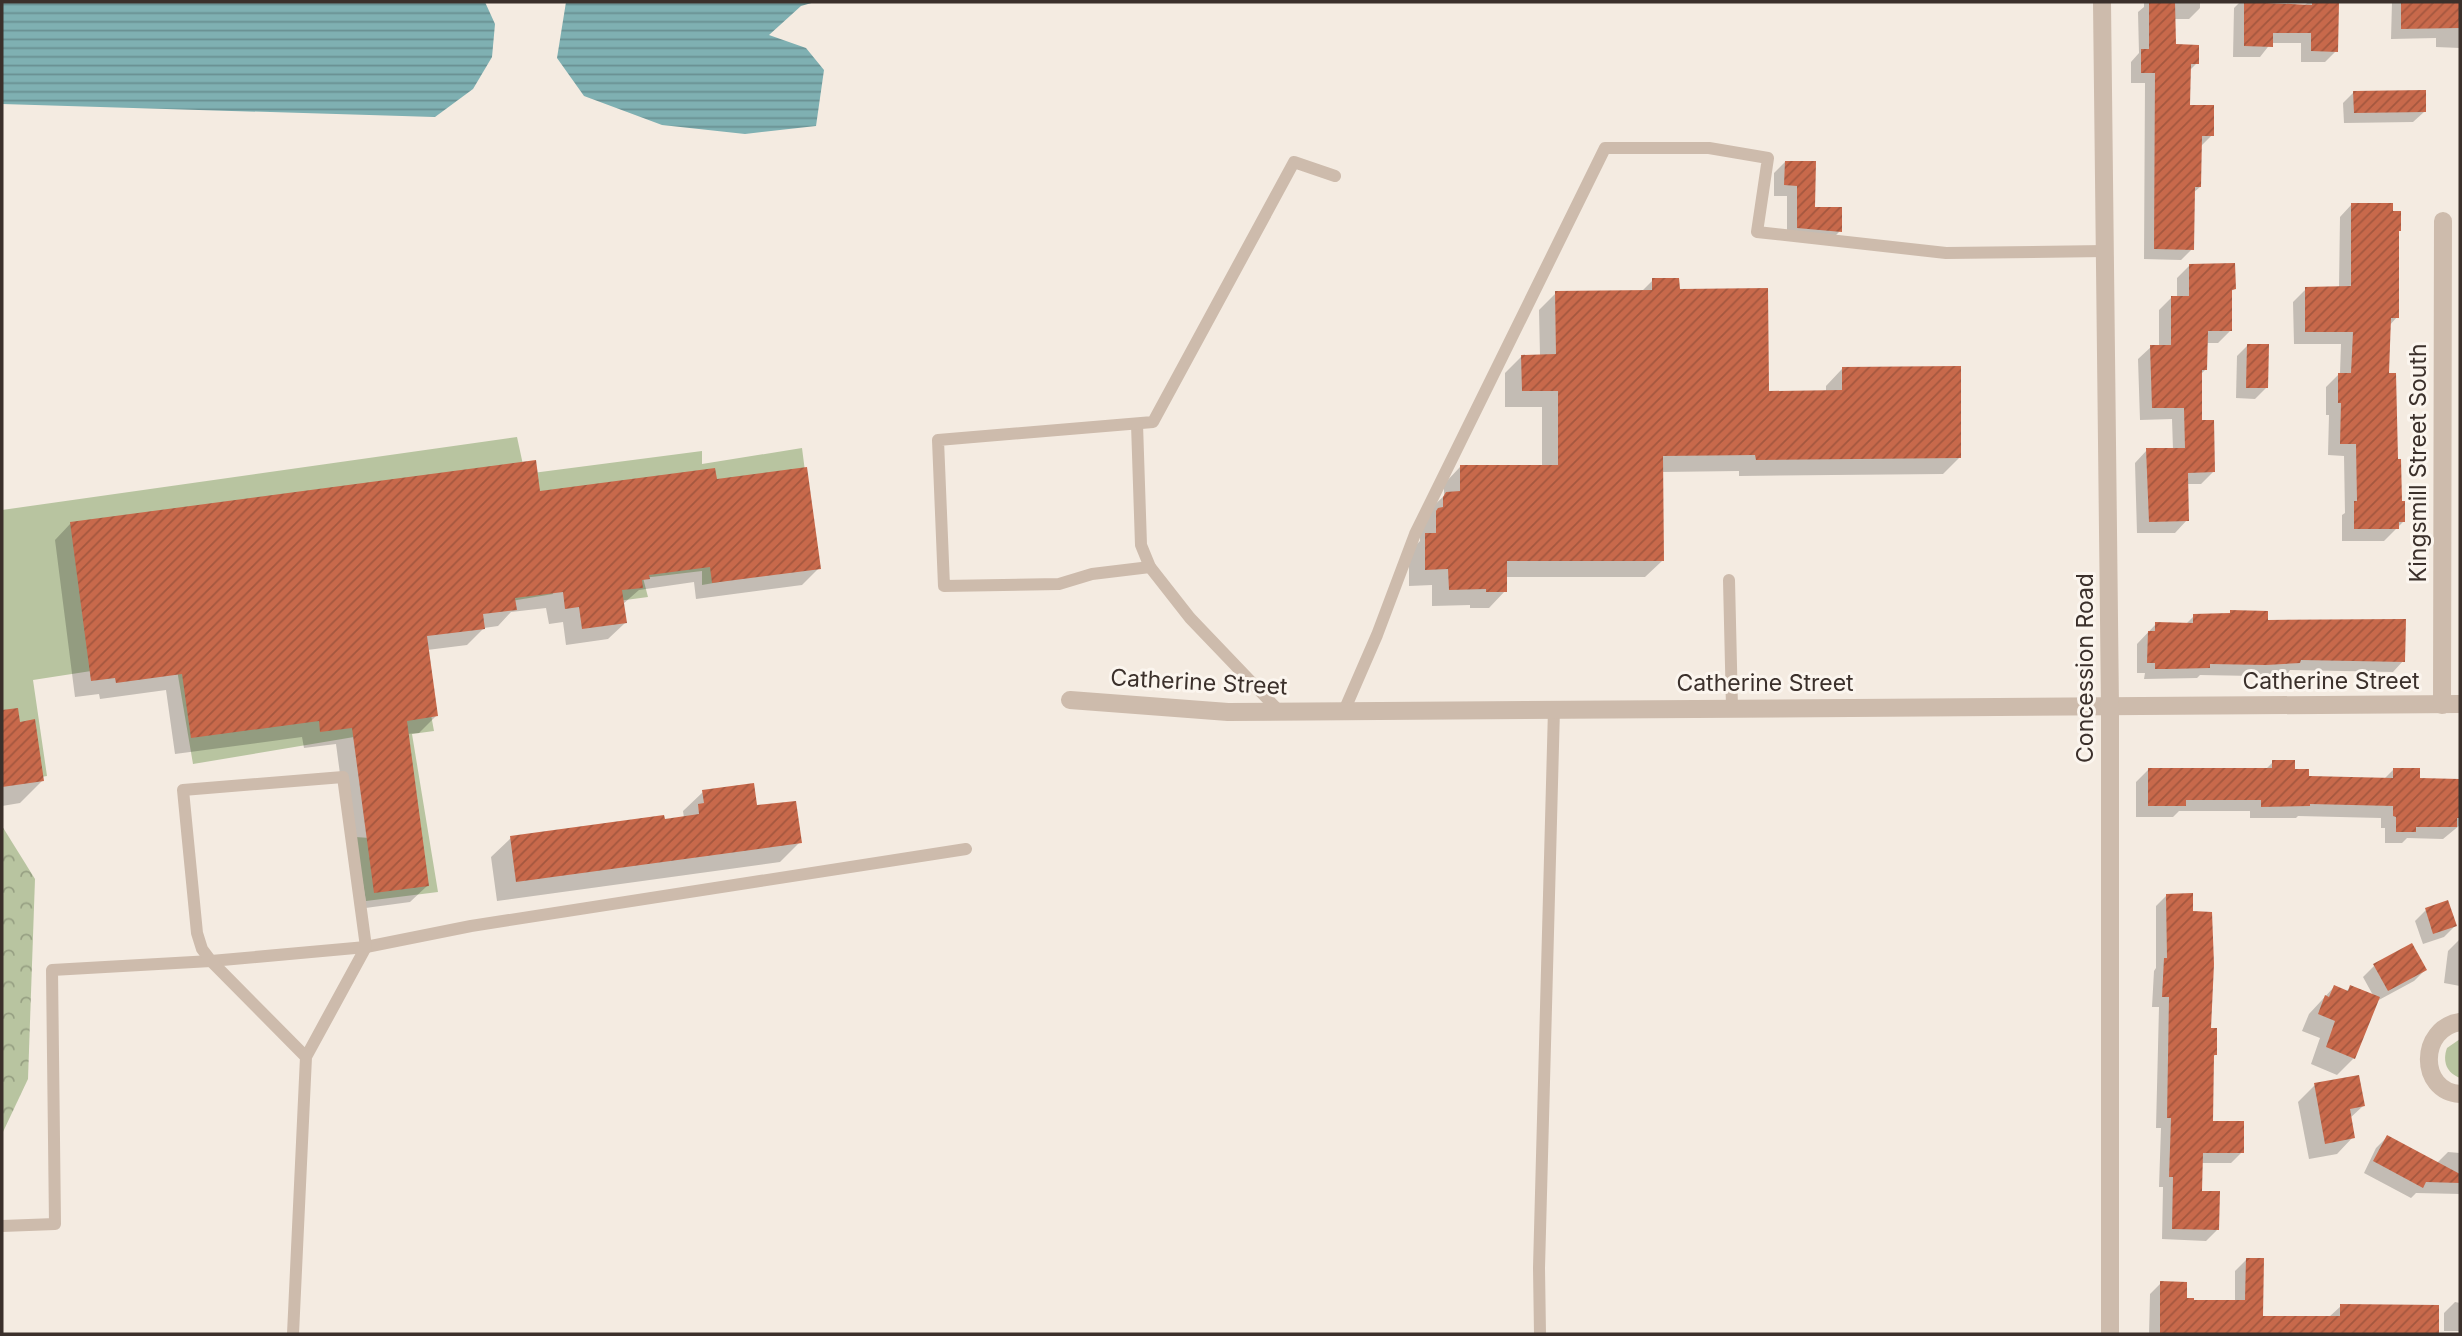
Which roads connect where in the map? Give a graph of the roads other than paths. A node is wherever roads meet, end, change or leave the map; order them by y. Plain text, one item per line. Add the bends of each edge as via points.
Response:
1 (2102, 2) edge
2 (1335, 176) dead end
3 (2443, 221) dead end
4 (2105, 251) junction
5 (1137, 424) junction
6 (1150, 567) junction
7 (1729, 580) dead end
8 (1070, 699) dead end
9 (2451, 705) edge
10 (2110, 707) junction
11 (1732, 708) junction
12 (1554, 709) junction
13 (1280, 712) junction
14 (1345, 712) junction
15 (966, 849) dead end
16 (366, 947) junction
17 (211, 961) junction
18 (2460, 1022) edge
19 (306, 1057) junction
20 (2460, 1094) edge
21 (2, 1226) edge
22 (293, 1334) edge
23 (1541, 1334) edge
24 (2110, 1334) edge

1 - 4 street, Concession Road
2 - 5 lane via 1294,162 1153,422
3 - 9 street, Kingsmill Street South
4 - 10 street, Concession Road
4 - 14 lane via 1946,253 1757,232 1768,158 1709,148 1605,148 1415,534
5 - 6 lane via 1141,545
5 - 6 lane via 938,440 944,586 1059,584 1092,574
6 - 13 lane via 1190,618
7 - 11 lane
8 - 13 street, Catherine Street
9 - 10 street, Catherine Street
10 - 11 street, Catherine Street
10 - 24 street, Concession Road
11 - 12 street, Catherine Street
12 - 14 street, Catherine Street
12 - 23 lane
13 - 14 street, Catherine Street
15 - 16 lane via 471,926
16 - 17 lane
16 - 17 lane via 343,777 183,790 197,933
16 - 19 lane
17 - 19 lane
17 - 21 lane via 52,970 55,1224
18 - 20 street via 2435,1035 2427,1058 2435,1081
19 - 22 lane

